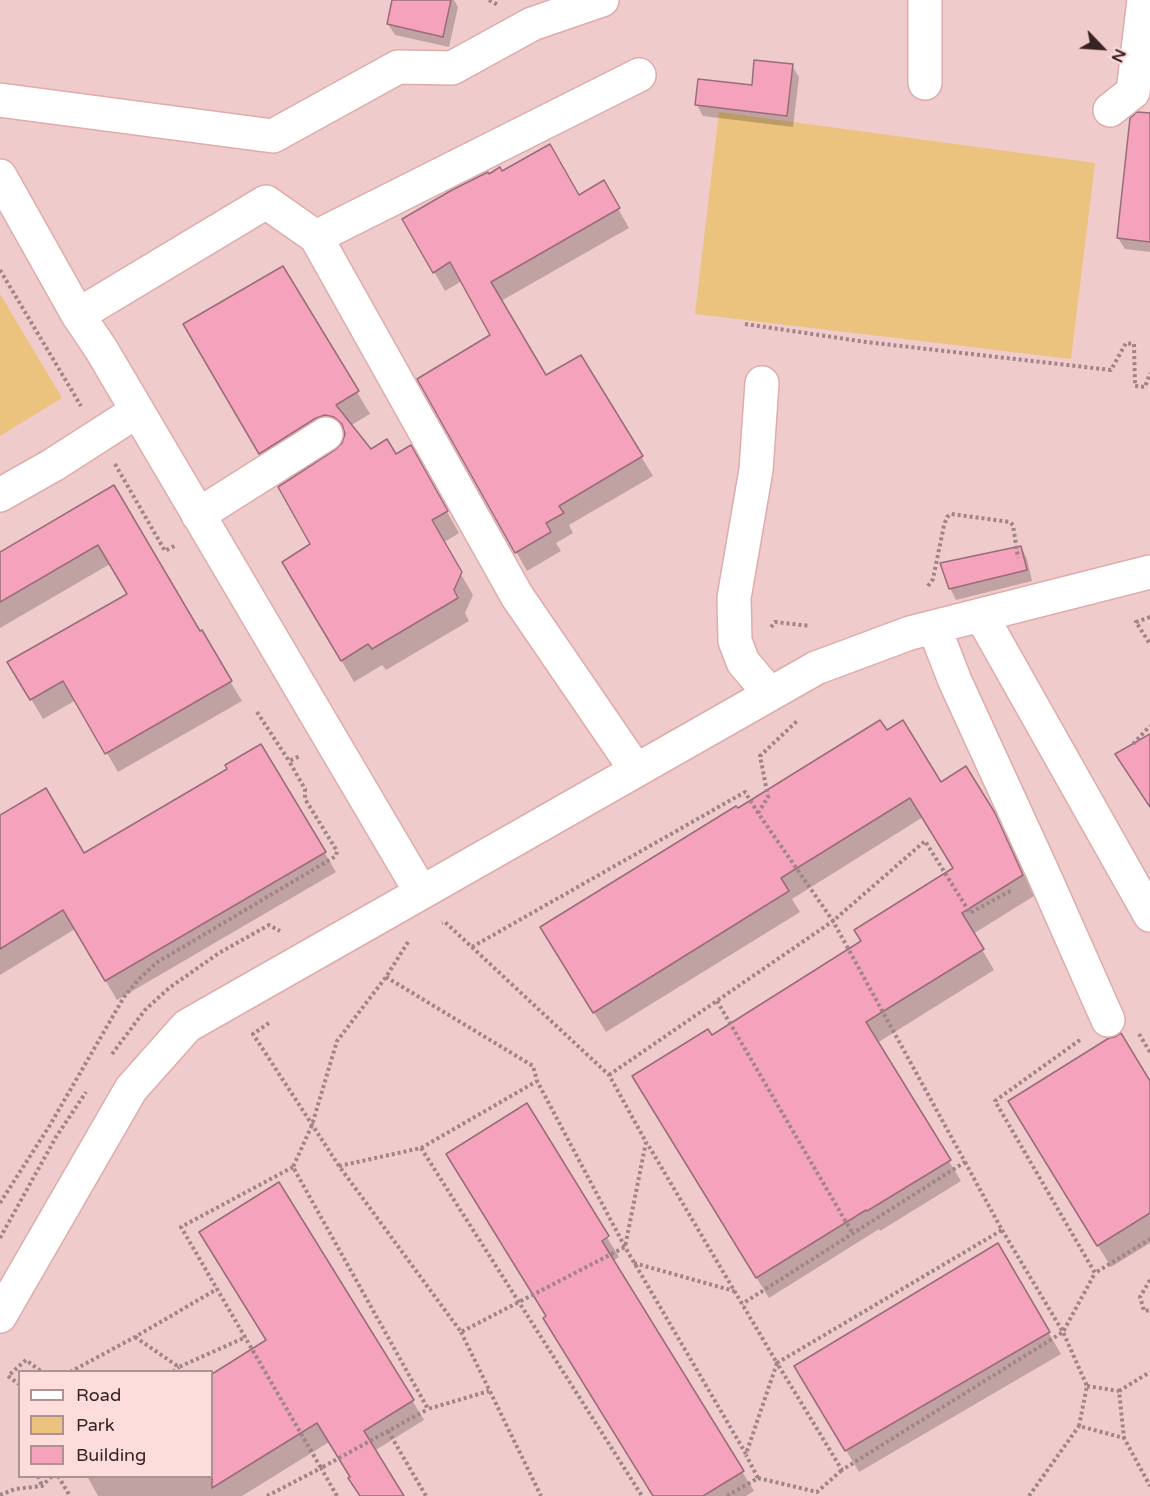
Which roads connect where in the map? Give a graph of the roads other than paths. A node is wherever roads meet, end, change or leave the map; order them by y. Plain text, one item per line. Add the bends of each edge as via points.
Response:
1 (602, 0) edge
2 (925, 0) edge
3 (1144, 0) edge
4 (639, 75) dead end
5 (925, 83) dead end
6 (0, 100) edge
7 (1110, 110) dead end
8 (0, 176) edge
9 (316, 237) junction
10 (78, 315) junction
11 (762, 384) dead end
12 (137, 411) junction
13 (326, 434) dead end
14 (0, 495) edge
15 (198, 515) junction
16 (1150, 572) edge
17 (981, 615) junction
18 (934, 627) junction
19 (770, 694) junction
20 (636, 770) junction
21 (421, 892) junction
22 (1150, 915) edge
23 (1108, 1020) road end
24 (0, 1316) edge

1 - 6 lane via 532,24 452,68 398,67 273,136
2 - 5 lane
3 - 7 lane via 1133,92
4 - 9 lane
8 - 10 lane
9 - 10 lane via 266,202
9 - 20 lane via 517,596
10 - 12 lane
11 - 19 lane via 756,470 734,598 735,641 742,662
12 - 14 lane
12 - 15 lane
13 - 15 lane
15 - 21 lane
16 - 17 lane
17 - 18 lane
17 - 22 lane
18 - 19 lane via 816,668
18 - 23 lane
19 - 20 lane
20 - 21 lane
21 - 24 lane via 186,1026 131,1089

